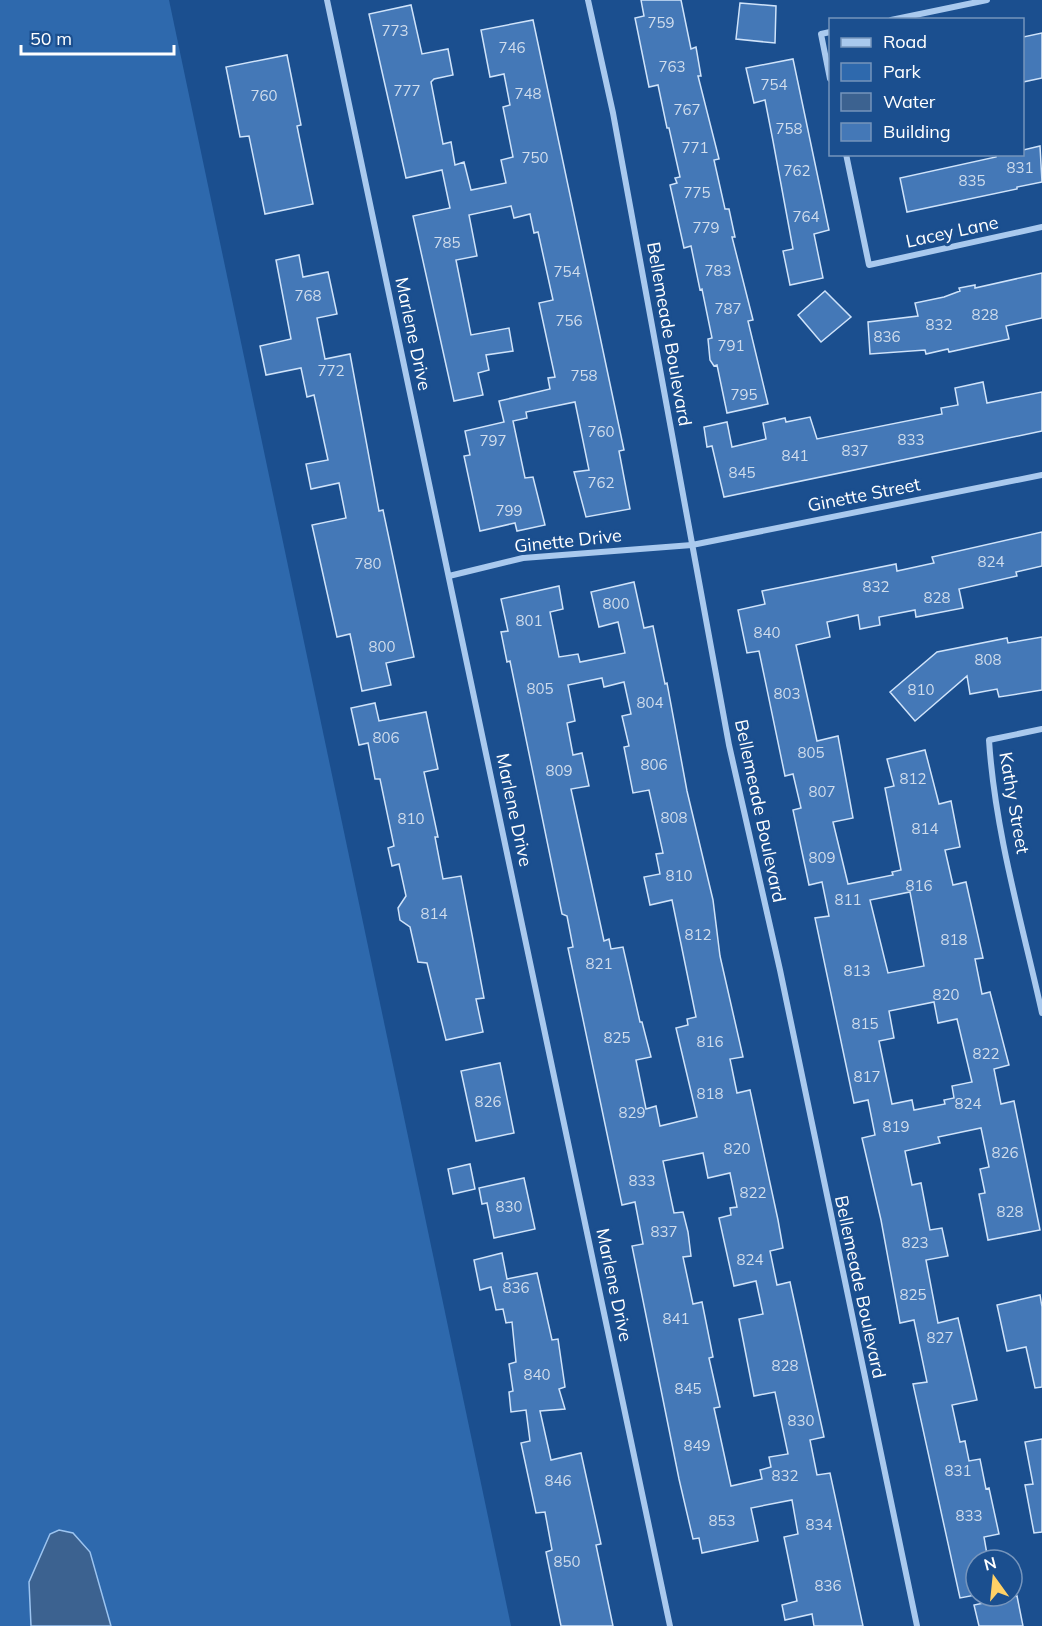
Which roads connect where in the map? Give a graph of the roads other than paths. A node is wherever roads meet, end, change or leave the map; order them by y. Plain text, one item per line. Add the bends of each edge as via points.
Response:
1 (327, 0) edge
2 (588, 0) edge
3 (987, 0) edge
4 (901, 18) edge
5 (829, 32) edge
6 (829, 70) edge
7 (846, 156) edge
8 (1042, 228) edge
9 (1042, 475) edge
10 (692, 545) junction
11 (449, 576) junction
12 (1042, 729) edge
13 (1042, 1013) edge
14 (670, 1626) edge
15 (916, 1626) edge

1 - 11 street, Marlene Drive
2 - 10 street, Bellemeade Boulevard via 613,113
3 - 4 street
5 - 6 street via 821,34
7 - 8 street, Lacey Lane via 869,265
9 - 10 street, Ginette Street
10 - 11 street, Ginette Drive via 523,558
10 - 15 street, Bellemeade Boulevard via 729,745 780,970
11 - 14 street, Marlene Drive
12 - 13 street, Kathy Street via 989,740 1000,826

